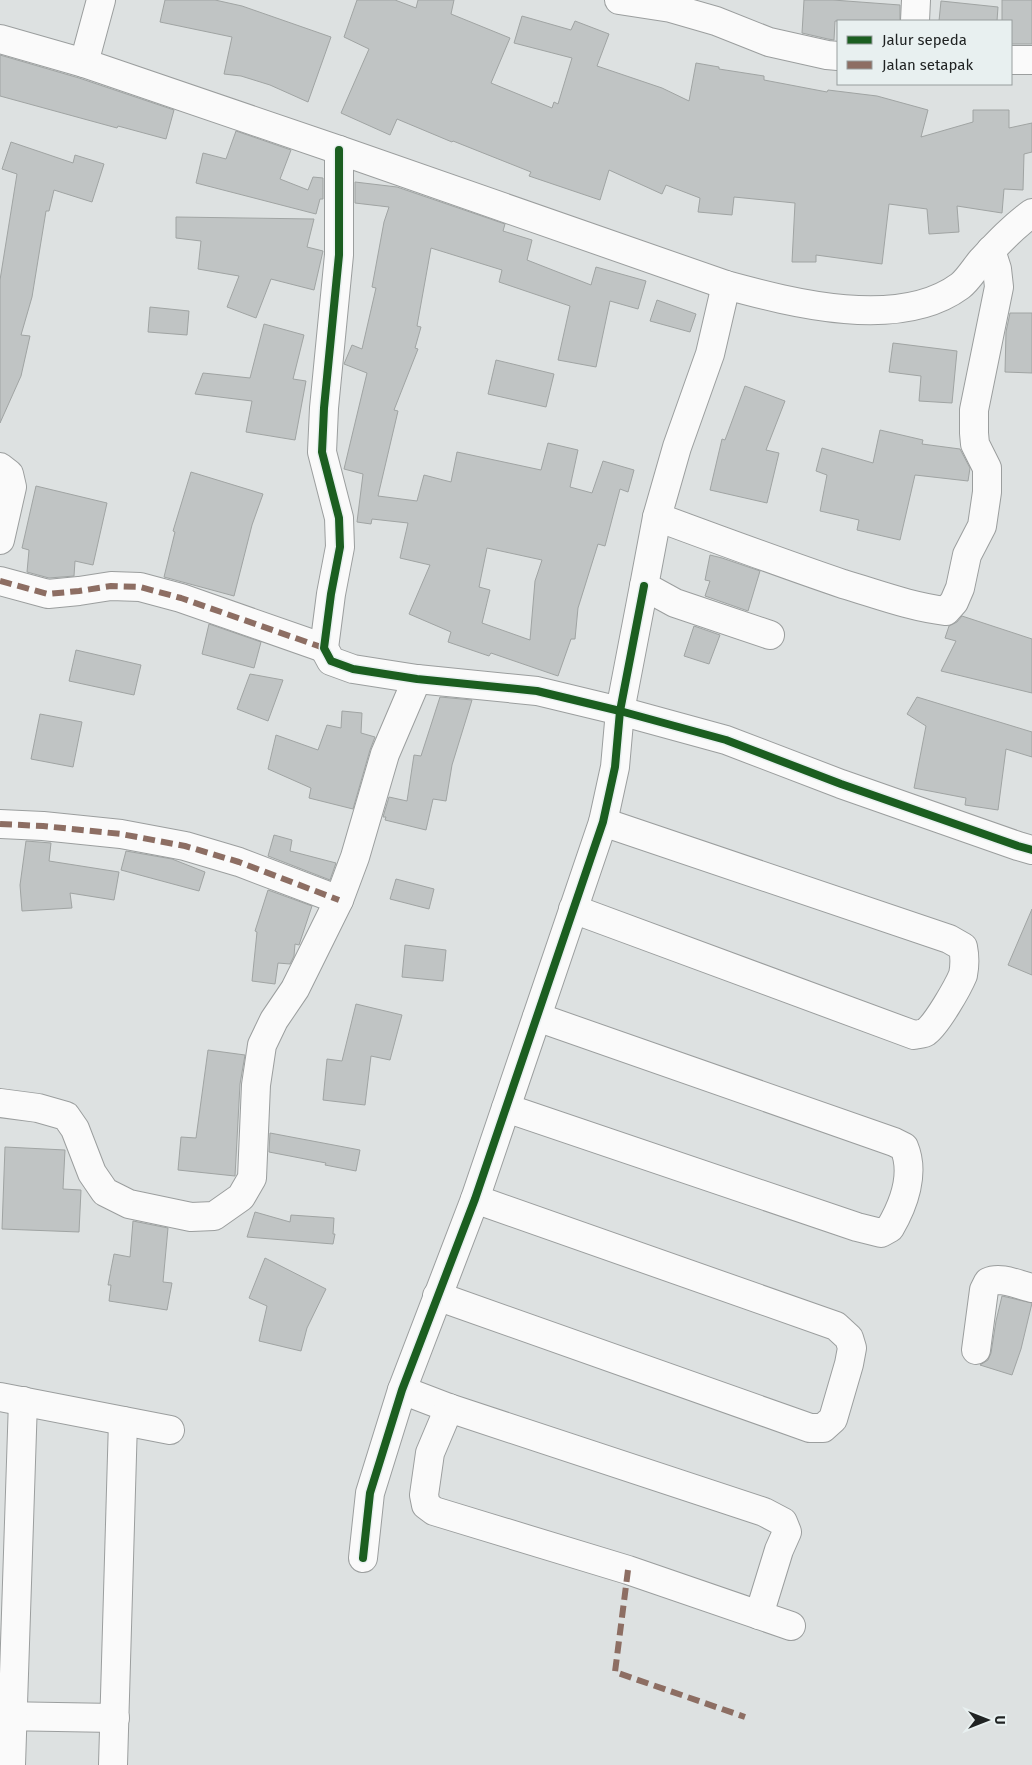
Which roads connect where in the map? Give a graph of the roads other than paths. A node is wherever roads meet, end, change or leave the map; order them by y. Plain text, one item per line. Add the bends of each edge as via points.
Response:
1 (101, 0) edge
2 (619, 0) edge
3 (916, 0) edge
4 (915, 20) edge
5 (0, 39) edge
6 (837, 56) edge
7 (1012, 60) edge
8 (1032, 60) edge
9 (84, 63) junction
10 (339, 150) junction
11 (1032, 213) edge
12 (991, 250) junction
13 (726, 285) junction
14 (0, 466) edge
15 (657, 517) junction
16 (0, 540) edge
17 (0, 581) edge
18 (644, 586) junction
19 (770, 635) dead end
20 (324, 648) junction
21 (417, 678) junction
22 (620, 711) junction
23 (603, 822) junction
24 (0, 824) edge
25 (1032, 850) edge
26 (339, 900) junction
27 (574, 909) junction
28 (537, 1017) junction
29 (0, 1103) edge
30 (506, 1108) junction
31 (475, 1199) junction
32 (1032, 1288) edge
33 (437, 1296) junction
34 (976, 1350) dead end
35 (402, 1390) junction
36 (11, 1399) edge
37 (449, 1408) junction
38 (123, 1421) junction
39 (170, 1430) dead end
40 (10, 1457) edge
41 (363, 1558) dead end
42 (759, 1615) junction
43 (791, 1626) dead end
44 (6, 1716) edge
45 (115, 1718) junction
46 (11, 1765) edge
47 (113, 1765) edge

1 - 9 street
2 - 6 street via 671,8 769,42
3 - 4 street
5 - 9 street
7 - 8 street
9 - 10 street
10 - 13 street
10 - 20 street via 339,255 322,452 339,518 340,547
11 - 12 street
12 - 13 street via 960,286 932,301 903,308 831,308 785,301
12 - 15 street via 998,286 974,410 975,444 987,468 987,492 982,526 967,556 960,588 946,611 886,597 780,563
13 - 15 street via 710,354 677,447
14 - 16 street via 9,474 12,487
15 - 18 street
17 - 20 street via 48,594 111,586 140,587
18 - 19 street via 675,603
18 - 22 street
20 - 21 street via 331,661 353,669
21 - 22 street via 537,691
21 - 26 street via 385,754 356,857
22 - 23 street via 615,767
22 - 25 street via 726,740
23 - 27 street
23 - 27 street via 949,939 963,947 963,973 938,1017 926,1032 914,1035
24 - 26 street via 121,834 185,846 239,862
26 - 29 street via 295,989 262,1045 256,1085 252,1178 241,1197 214,1216 191,1217 129,1204 105,1192 92,1173 75,1129 66,1116
27 - 28 street
28 - 30 street
28 - 30 street via 894,1142 904,1147 908,1156 907,1187 890,1228 881,1233
30 - 31 street
31 - 33 street
31 - 33 street via 836,1326 848,1338 852,1348 833,1419 823,1428 810,1428
32 - 34 street via 1007,1281 988,1282 984,1290
33 - 35 street
35 - 37 street
35 - 41 street via 370,1493
36 - 38 street
36 - 40 street
37 - 42 street via 764,1512 784,1522 787,1532
37 - 42 street via 430,1453 424,1495 426,1505 434,1511 628,1570
38 - 39 street
38 - 45 street
40 - 44 street
42 - 43 street
44 - 45 street
44 - 46 street
45 - 47 street

